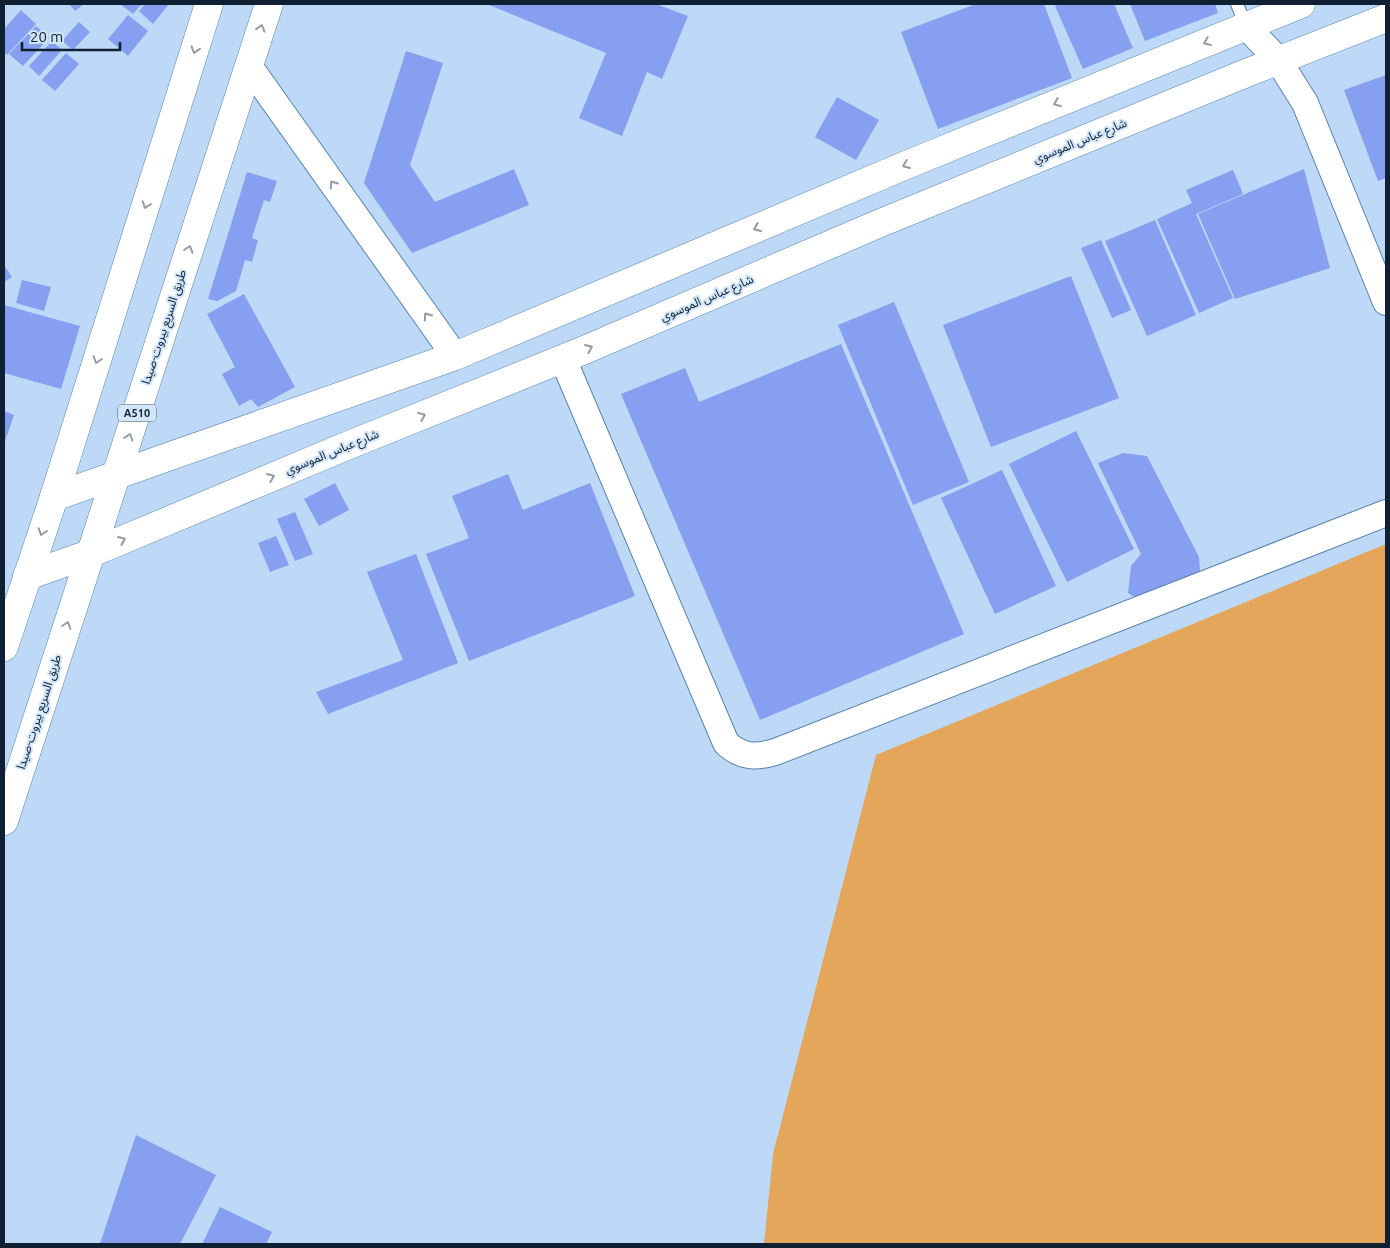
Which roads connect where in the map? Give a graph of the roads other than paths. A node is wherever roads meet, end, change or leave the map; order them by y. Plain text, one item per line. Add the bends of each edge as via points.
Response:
1 (209, 4) edge
2 (269, 4) edge
3 (1301, 4) edge
4 (1242, 15) edge
5 (1386, 18) edge
6 (1278, 60) junction
7 (249, 66) junction
8 (1386, 302) edge
9 (455, 356) junction
10 (563, 358) junction
11 (117, 474) junction
12 (54, 497) junction
13 (1386, 513) edge
14 (89, 554) junction
15 (27, 576) junction
16 (6, 635) edge
17 (4, 821) edge

1 -> 12 main road
7 -> 2 main road, طريق السريع بيروت-صيدا / A510
3 - 4 main road
4 - 6 street
4 -> 9 main road via 911,163
5 - 6 main road, شارع عباس الموسوي
6 - 8 street via 1305,103
10 -> 6 main road, شارع عباس الموسوي via 878,224
9 -> 7 street
11 -> 7 main road, طريق السريع بيروت-صيدا / A510
9 - 11 main road
10 - 13 street via 715,720 726,743 736,752 749,756 774,752
14 -> 10 main road, شارع عباس الموسوي
11 - 12 main road
11 - 14 main road, طريق السريع بيروت-صيدا / A510
12 -> 15 main road
14 - 15 main road, شارع عباس الموسوي
17 -> 14 main road, طريق السريع بيروت-صيدا / A510
15 - 16 main road

